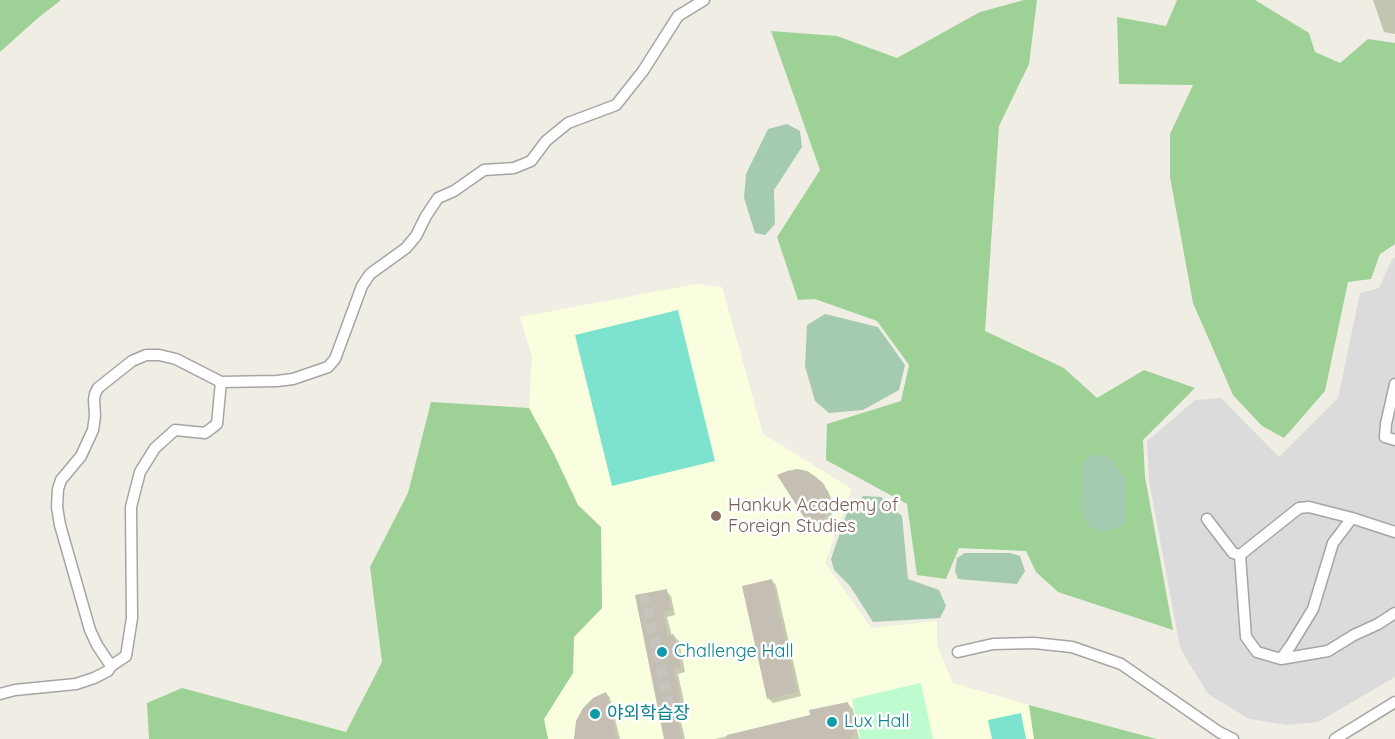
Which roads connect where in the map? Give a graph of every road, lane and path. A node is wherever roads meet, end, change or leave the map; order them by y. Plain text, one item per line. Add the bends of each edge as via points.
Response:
1 (704, 0) edge
2 (221, 382) junction
3 (1395, 384) edge
4 (1395, 440) edge
5 (1352, 518) junction
6 (1207, 519) dead end
7 (1395, 532) edge
8 (1240, 555) junction
9 (1395, 613) edge
10 (958, 652) dead end
11 (1281, 659) junction
12 (111, 666) junction
13 (0, 694) edge
14 (1395, 702) edge
15 (1233, 739) edge
16 (1335, 739) edge

1 - 2 street via 678,16 616,105 568,123 546,141 531,161 513,168 484,170 438,198 416,237 370,274 362,286 335,359 328,367 293,379
2 - 12 street via 217,424 205,433 175,430 155,447 140,472 131,507 132,618 126,656
2 - 12 street via 169,356 146,355 132,360 98,388 94,423 86,446 61,480 57,497 60,525 90,630
3 - 4 street via 1385,437
5 - 7 street
5 - 8 street via 1299,508
5 - 11 street via 1334,543 1313,609
6 - 8 street via 1233,553
8 - 11 street via 1246,637 1257,652
9 - 11 street via 1328,651
10 - 15 street via 993,644 1072,647 1121,664
12 - 13 street via 108,671 76,684
14 - 16 street

